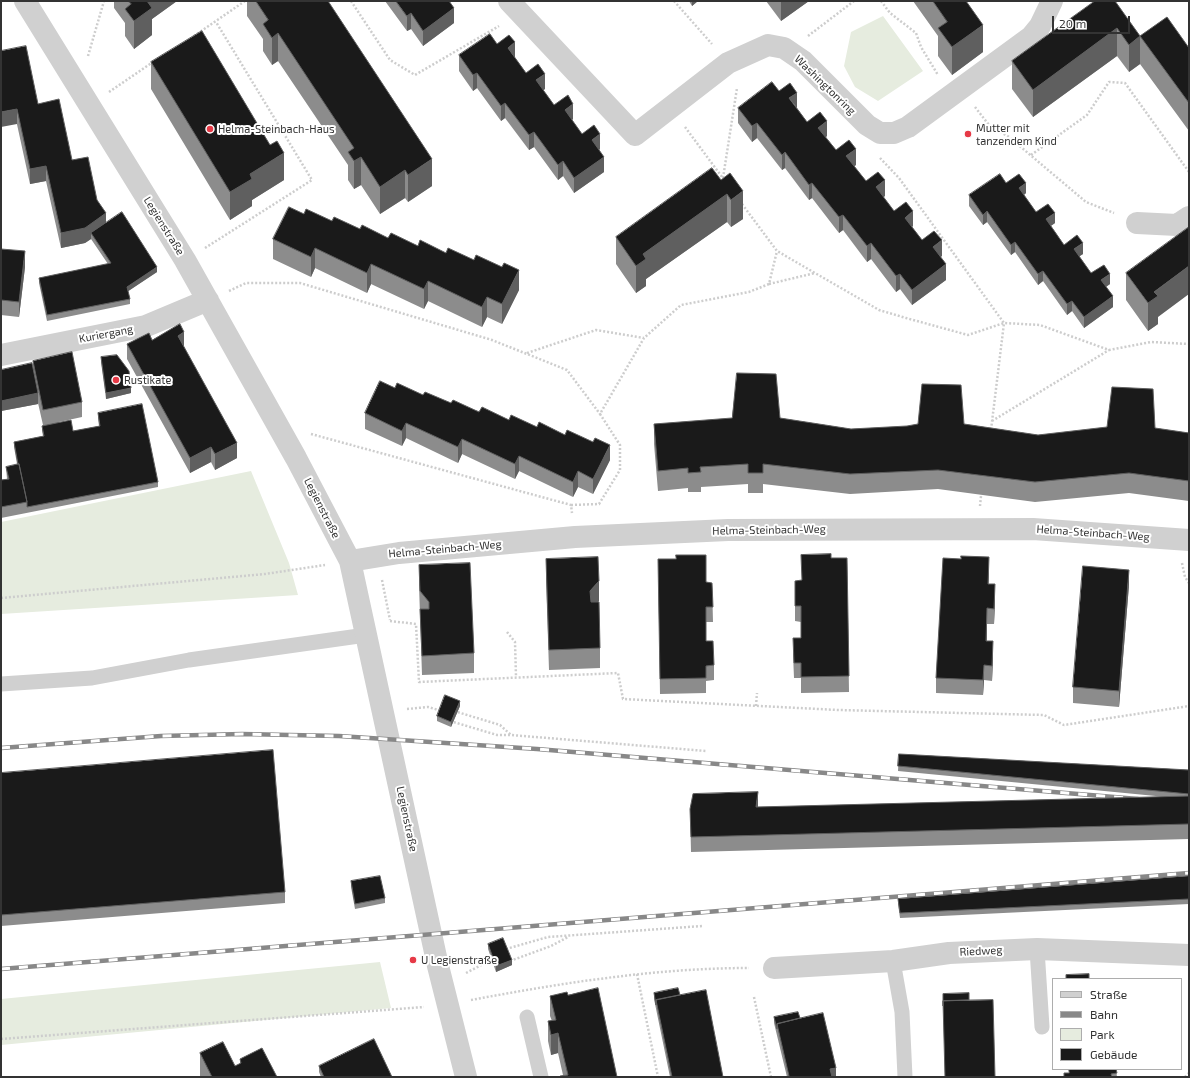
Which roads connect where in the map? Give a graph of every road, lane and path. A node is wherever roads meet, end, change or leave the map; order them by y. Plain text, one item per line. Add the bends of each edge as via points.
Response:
1 (25, 1) edge
2 (104, 1) edge
3 (245, 1) edge
4 (351, 1) edge
5 (674, 1) edge
6 (854, 1) edge
7 (881, 1) edge
8 (1052, 1) edge
9 (515, 8) edge
10 (216, 22) junction
11 (189, 39) edge
12 (788, 51) junction
13 (735, 60) junction
14 (156, 61) edge
15 (956, 92) junction
16 (84, 97) junction
17 (670, 108) junction
18 (880, 133) junction
19 (1031, 156) junction
20 (1189, 172) edge
21 (723, 179) junction
22 (728, 185) edge
23 (741, 203) edge
24 (1189, 217) edge
25 (1137, 222) joint
26 (776, 251) junction
27 (186, 260) junction
28 (815, 273) junction
29 (769, 284) junction
30 (208, 300) junction
31 (1004, 323) junction
32 (644, 338) junction
33 (1189, 344) edge
34 (1109, 350) junction
35 (526, 353) junction
36 (1, 355) edge
37 (600, 414) junction
38 (992, 421) junction
39 (277, 425) junction
40 (991, 434) edge
41 (571, 506) junction
42 (575, 537) junction
43 (1189, 540) edge
44 (350, 561) junction
45 (1, 598) edge
46 (390, 621) dead end
47 (507, 632) dead end
48 (366, 635) junction
49 (516, 676) junction
50 (1, 684) edge
51 (757, 693) dead end
52 (756, 706) junction
53 (1189, 706) edge
54 (407, 709) dead end
55 (444, 710) edge
56 (450, 710) edge
57 (438, 711) junction
58 (441, 715) edge
59 (444, 718) edge
60 (511, 735) junction
61 (706, 752) dead end
62 (702, 926) dead end
63 (569, 936) junction
64 (1037, 949) junction
65 (500, 950) edge
66 (496, 952) edge
67 (1189, 955) edge
68 (489, 961) junction
69 (893, 961) junction
70 (507, 962) edge
71 (495, 963) edge
72 (774, 968) joint
73 (637, 974) junction
74 (754, 997) dead end
75 (447, 1004) junction
76 (527, 1017) dead end
77 (1042, 1027) dead end
78 (1, 1039) edge
79 (1189, 1073) edge
80 (466, 1077) edge
81 (541, 1077) edge
82 (658, 1077) edge
83 (771, 1077) edge
84 (905, 1077) edge
85 (1186, 1077) edge

1 - 16 street, Legienstraße
2 - 16 path
3 - 10 path
4 - 9 path via 390,60 415,75
5 - 13 path
6 - 12 path
7 - 15 path via 890,13 916,33 921,46
8 - 15 street via 1040,26 1031,37
9 - 17 street, Washingtonring via 635,135
10 - 11 path
10 - 27 path via 312,180
12 - 13 street, Washingtonring via 768,45
12 - 18 street, Washingtonring via 803,61 867,125
13 - 17 street, Washingtonring
13 - 21 path
14 - 16 path
15 - 18 street via 908,127 894,133
15 - 19 path via 989,125 1009,137
16 - 27 street, Legienstraße
17 - 21 path
18 - 31 path via 876,154 898,178
19 - 20 path via 1087,115 1109,82 1125,83
19 - 25 path via 1086,202
21 - 22 path
23 - 26 path
24 - 25 street via 1177,225
26 - 28 path
26 - 29 path
27 - 30 street, Legienstraße
28 - 29 path
28 - 31 path via 880,310 906,318 968,334
29 - 32 path via 749,292 681,305
30 - 35 path via 246,283 300,283 492,340
30 - 36 street, Kuriergang via 146,326
30 - 39 street, Legienstraße
31 - 34 path via 1040,325
31 - 38 path
32 - 35 path via 596,330
32 - 37 path
33 - 34 path via 1151,342
34 - 38 path
35 - 37 path via 567,370
37 - 41 path via 620,445 620,470 599,504
38 - 40 path
39 - 41 path
39 - 44 street, Legienstraße
41 - 42 path
42 - 43 street, Helma-Steinbach-Weg via 728,530 979,528 1033,529
42 - 44 street, Helma-Steinbach-Weg via 398,553
44 - 45 path via 265,574
44 - 48 street, Legienstraße
46 - 49 path via 416,624 419,682
47 - 49 path via 515,642
48 - 50 lane via 189,660 92,678
48 - 75 street, Legienstraße
49 - 52 path via 618,673 623,699
51 - 52 path
52 - 53 path via 1037,714 1064,725
54 - 57 path via 428,708
55 - 57 path
56 - 60 path via 500,725
57 - 58 path
59 - 60 path via 497,735
60 - 61 path
62 - 63 path
63 - 65 path via 548,937
63 - 70 path via 551,946
64 - 67 street, Riedweg
64 - 69 street, Riedweg via 949,953
64 - 77 lane
66 - 68 path
68 - 71 path
68 - 75 path via 465,973
69 - 72 street, Riedweg
69 - 84 lane via 902,1012
72 - 73 path
73 - 75 path
73 - 82 path
74 - 83 path
75 - 78 path via 403,1010
75 - 80 street, Legienstraße
76 - 81 lane
79 - 85 path

